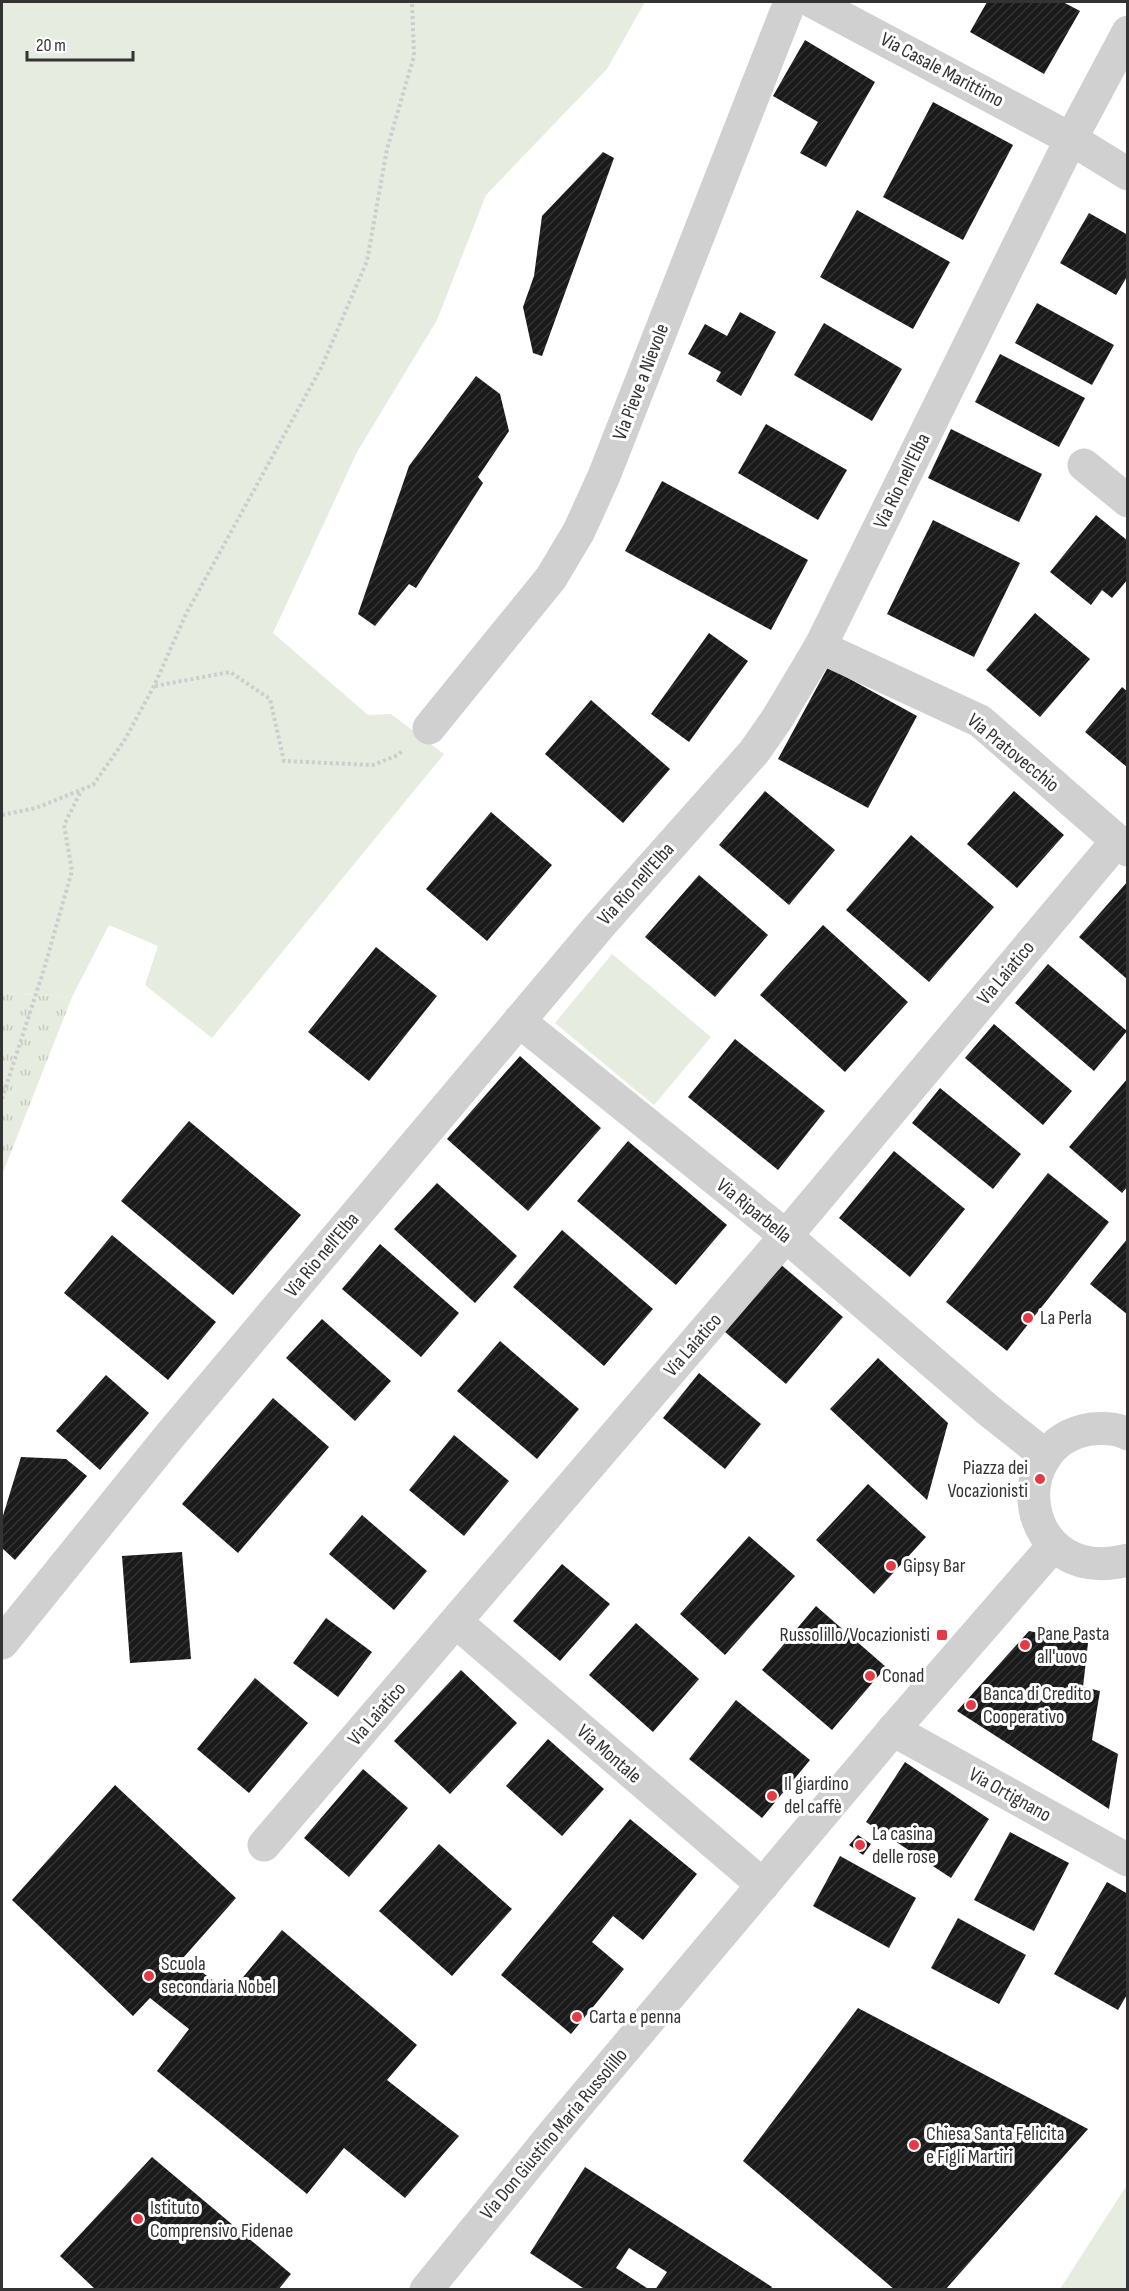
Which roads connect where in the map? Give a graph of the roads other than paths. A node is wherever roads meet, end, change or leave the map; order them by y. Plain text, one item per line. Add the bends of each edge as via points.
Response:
1 (790, 2) edge
2 (813, 2) edge
3 (1128, 32) edge
4 (1071, 139) junction
5 (1128, 174) edge
6 (1084, 465) dead end
7 (1128, 501) edge
8 (820, 647) junction
9 (429, 728) road end
10 (1122, 845) edge
11 (519, 1021) junction
12 (786, 1236) junction
13 (1128, 1434) edge
14 (1046, 1456) junction
15 (1053, 1546) junction
16 (1128, 1560) edge
17 (456, 1622) junction
18 (2, 1643) edge
19 (893, 1730) junction
20 (264, 1845) dead end
21 (1128, 1860) edge
22 (762, 1885) junction
23 (426, 2289) edge

1 - 9 street, Via Pieve a Nievole via 579,531 551,578
2 - 4 street, Via Casale Marittimo
3 - 4 street, Via Rio nell'Elba
4 - 5 street, Via Casale Marittimo
4 - 8 street, Via Rio nell'Elba
6 - 7 street
8 - 10 street, Via Pratovecchio via 980,721
8 - 11 street, Via Rio nell'Elba via 754,752
10 - 12 street, Via Laiatico
11 - 12 street, Via Riparbella
11 - 18 street, Via Rio nell'Elba via 172,1433
12 - 14 street, Via Riparbella
12 - 17 street, Via Laiatico
13 - 14 street via 1103,1428 1081,1431 1061,1441
14 - 15 street via 1036,1476 1033,1497 1036,1518
15 - 16 street via 1081,1562 1104,1566
15 - 19 street, Via Don Giustino Maria Russolillo
17 - 20 street, Via Laiatico
17 - 22 street, Via Montale
19 - 21 street, Via Ortignano
19 - 22 street, Via Don Giustino Maria Russolillo
22 - 23 street, Via Don Giustino Maria Russolillo

